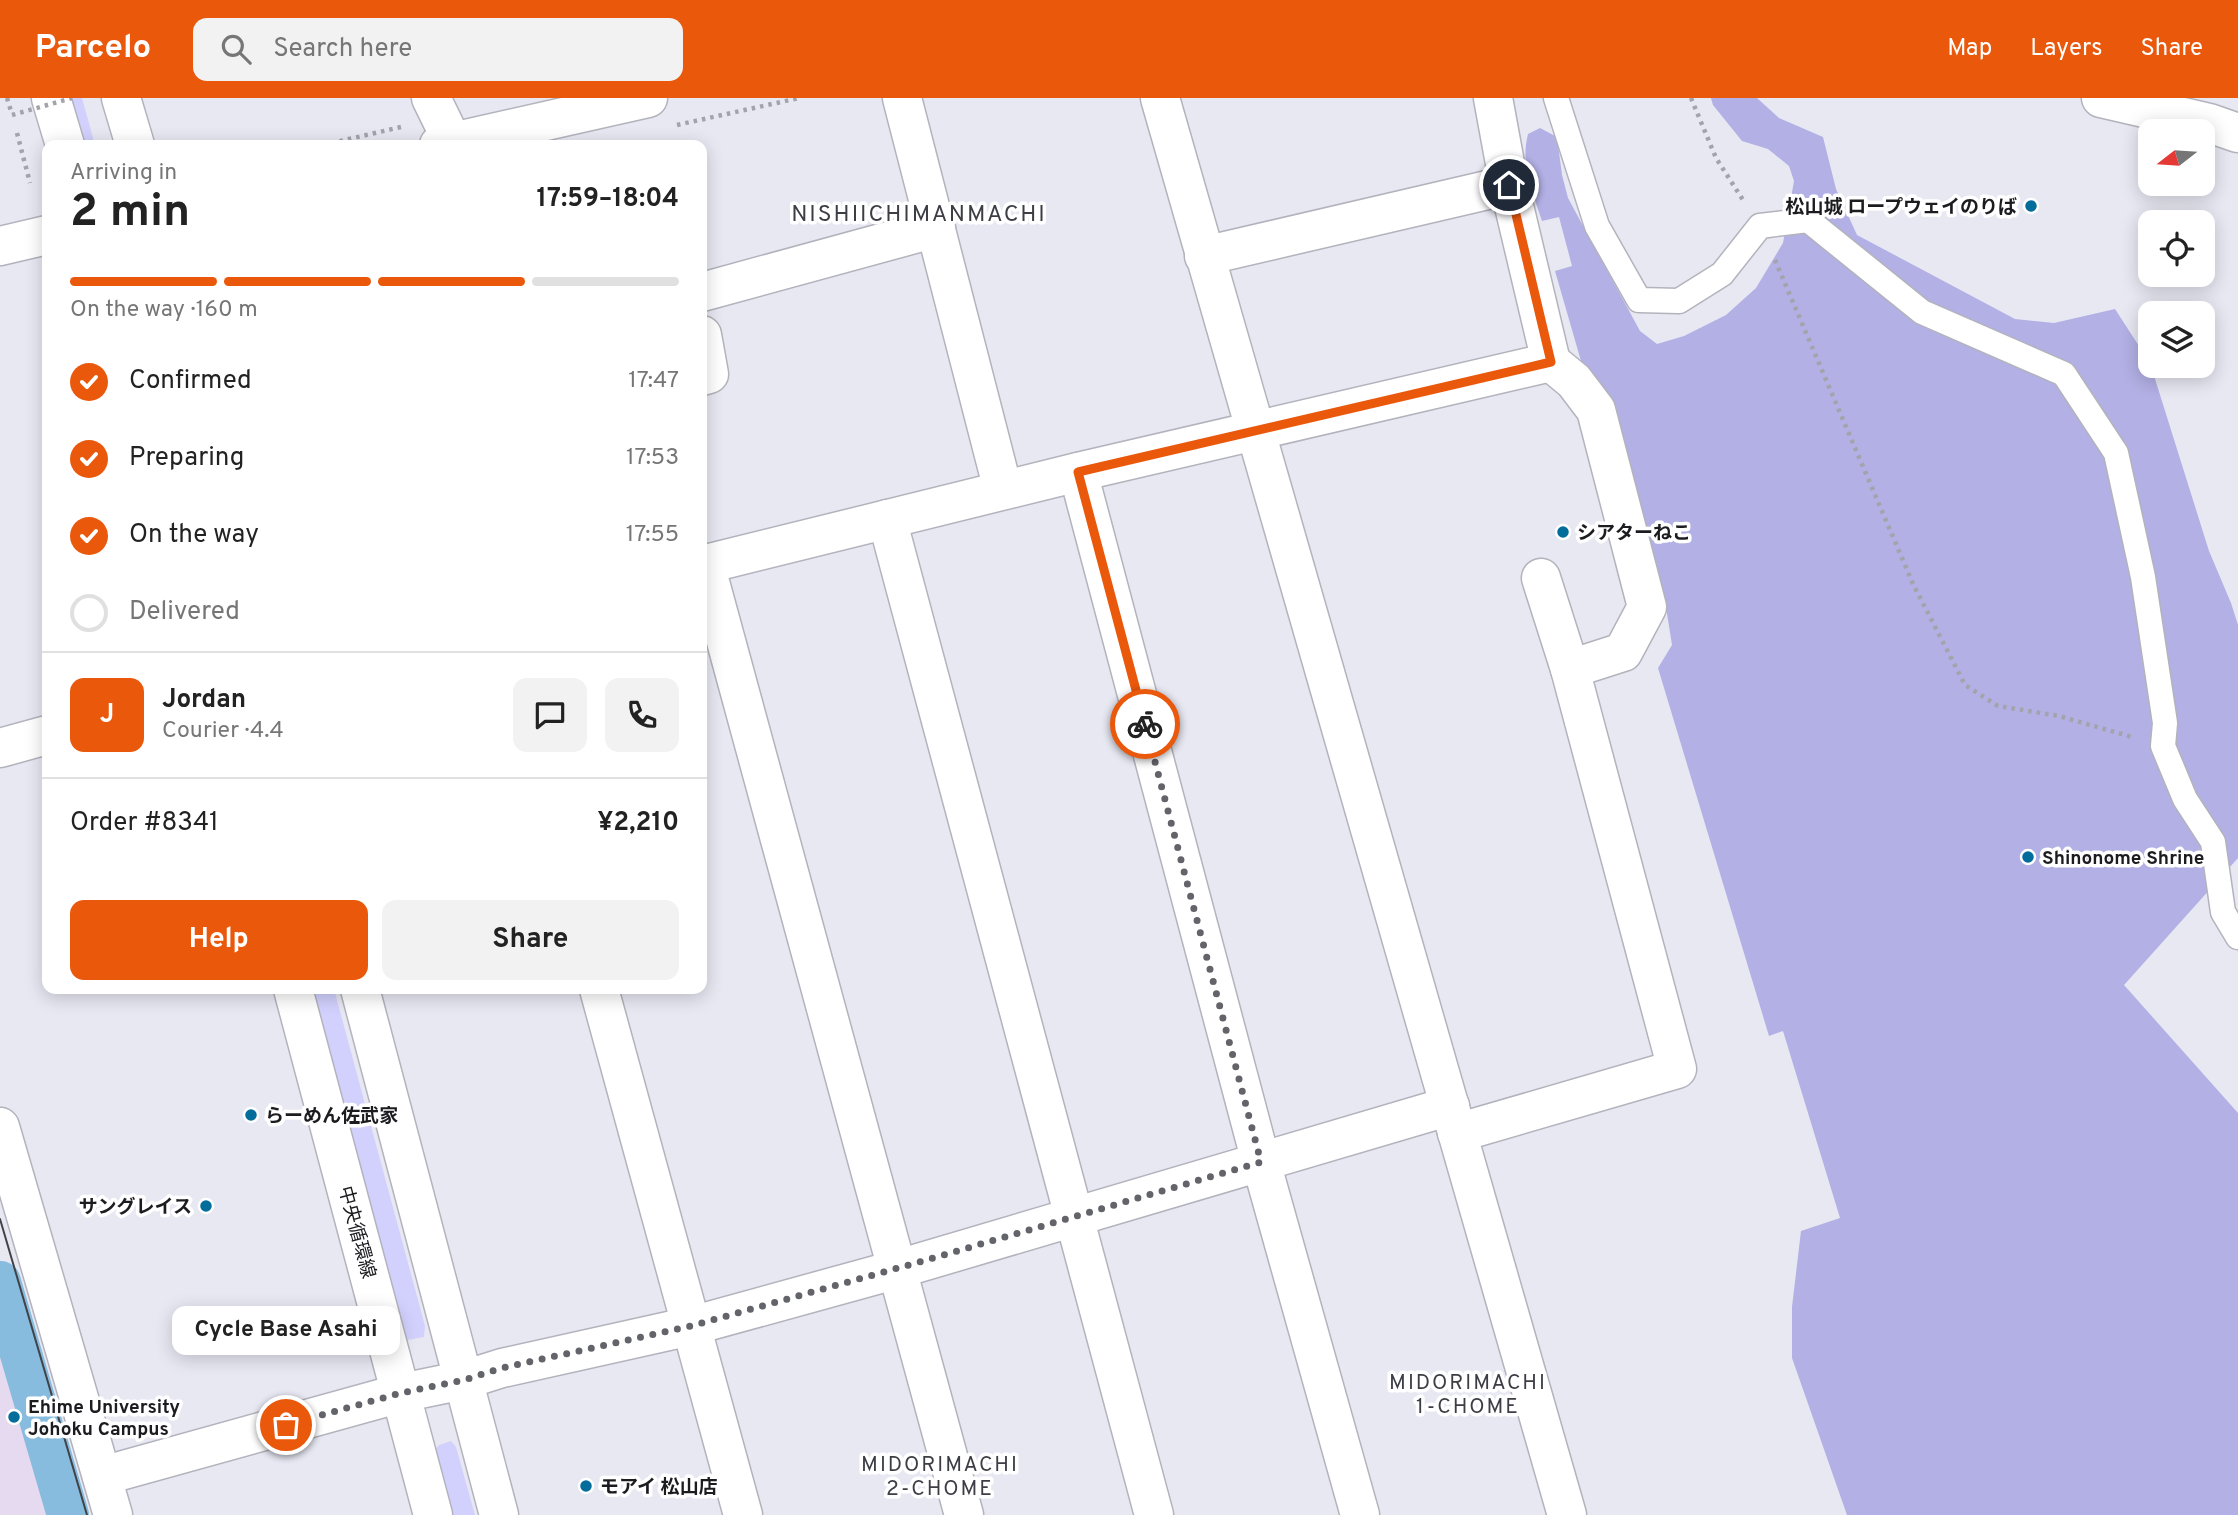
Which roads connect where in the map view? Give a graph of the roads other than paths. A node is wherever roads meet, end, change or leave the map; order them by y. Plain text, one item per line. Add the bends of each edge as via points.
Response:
1 (51, 98) edge
2 (121, 98) edge
3 (431, 98) edge
4 (902, 98) edge
5 (1160, 98) edge
6 (1493, 98) edge
7 (1556, 98) edge
8 (2101, 98) edge
9 (657, 113) edge
10 (2238, 133) edge
11 (64, 140) edge
12 (134, 140) edge
13 (447, 140) edge
14 (476, 140) edge
15 (1509, 185) junction
16 (936, 228) junction
17 (42, 236) edge
18 (0, 246) edge
19 (1204, 256) junction
20 (707, 291) edge
21 (1551, 362) junction
22 (1257, 431) junction
23 (1078, 472) junction
24 (1003, 490) junction
25 (887, 519) junction
26 (707, 563) edge
27 (707, 575) edge
28 (1541, 578) dead end
29 (1570, 669) junction
30 (42, 736) edge
31 (0, 748) edge
32 (2238, 937) edge
33 (294, 994) edge
34 (361, 994) edge
35 (600, 994) edge
36 (1453, 1119) junction
37 (0, 1127) edge
38 (1261, 1162) junction
39 (1072, 1217) junction
40 (898, 1269) junction
41 (691, 1326) junction
42 (464, 1380) junction
43 (401, 1393) junction
44 (102, 1476) junction
45 (113, 1515) edge
46 (433, 1515) edge
47 (499, 1515) edge
48 (743, 1515) edge
49 (964, 1515) edge
50 (1154, 1515) edge
51 (1360, 1515) edge
52 (1567, 1515) edge

1 - 11 street
2 - 12 street
3 - 13 street
4 - 16 street
5 - 19 street
6 - 15 street
7 - 32 lane via 1597,226 1639,300 1679,301 1722,274 1760,226 1808,219 1923,312 2064,374 2116,453 2143,577 2165,723 2163,746 2185,799 2213,842 2223,912
8 - 10 street
9 - 14 street
15 - 19 street
15 - 21 street
16 - 20 street
16 - 24 street
17 - 18 street
19 - 22 street
21 - 22 street
21 - 29 street via 1574,381 1595,410 1647,607 1623,652
22 - 23 street
22 - 36 street
23 - 24 street
23 - 38 street
24 - 25 street
25 - 26 street
25 - 39 street
27 - 40 street
28 - 29 street
29 - 36 street via 1677,1069
30 - 31 street
33 - 43 street, 中央循環線
34 - 42 street
35 - 41 street
36 - 38 street
36 - 52 street
37 - 44 street
38 - 39 street
38 - 51 street
39 - 40 street
39 - 50 street
40 - 41 street
40 - 49 street
41 - 42 street
41 - 48 street
42 - 43 street
42 - 47 street
43 - 44 street
43 - 46 street, 中央循環線
44 - 45 street

